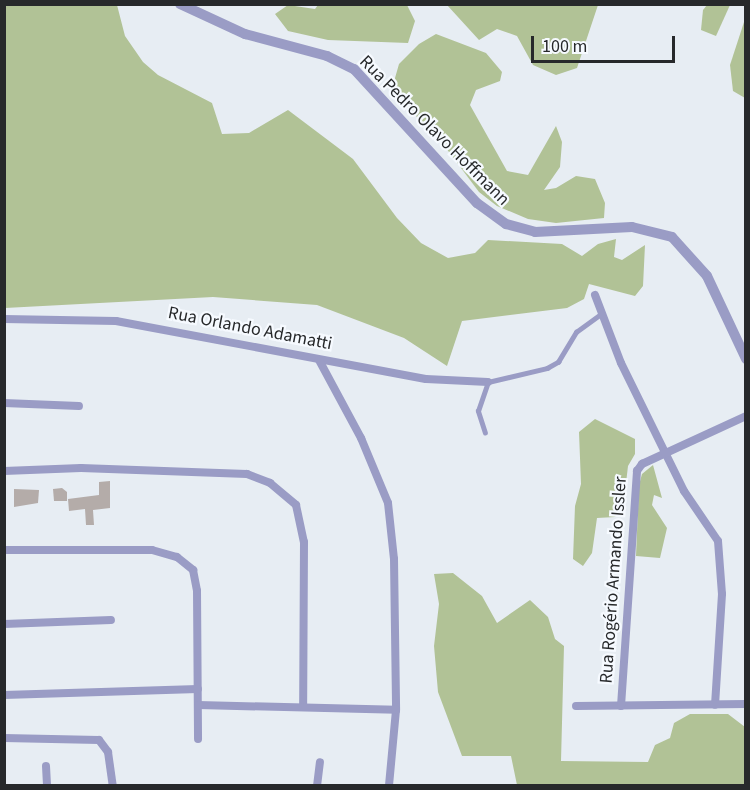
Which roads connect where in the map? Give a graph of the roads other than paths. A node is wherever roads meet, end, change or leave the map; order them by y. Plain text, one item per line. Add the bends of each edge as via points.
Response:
1 (180, 4) edge
2 (595, 295) dead end
3 (600, 314) junction
4 (4, 319) edge
5 (746, 359) edge
6 (319, 360) junction
7 (488, 382) junction
8 (4, 403) edge
9 (79, 406) dead end
10 (746, 416) edge
11 (485, 433) dead end
12 (667, 452) junction
13 (4, 471) edge
14 (4, 550) edge
15 (111, 620) dead end
16 (4, 624) edge
17 (198, 689) junction
18 (4, 695) edge
19 (746, 704) edge
20 (198, 705) junction
21 (715, 705) junction
22 (303, 706) junction
23 (576, 706) dead end
24 (621, 706) junction
25 (396, 710) junction
26 (4, 738) edge
27 (198, 739) dead end
28 (320, 762) dead end
29 (46, 766) dead end
30 (47, 786) edge
31 (113, 786) edge
32 (317, 786) edge
33 (389, 786) edge

1 - 5 street, Rua Pedro Olavo Hoffmann via 245,34 327,56 354,69 477,203 506,224 535,232 632,227 672,237 707,276
2 - 3 street
3 - 7 lane, Rua Orlando Adamatti via 576,332 558,362
3 - 12 street
4 - 6 street, Rua Orlando Adamatti via 116,321
6 - 7 street, Rua Orlando Adamatti via 426,379
6 - 25 street via 365,448 388,503 394,559
7 - 11 lane via 478,411
8 - 9 street
10 - 12 street, Rua Rogério Armando Issler
12 - 21 street via 684,491 718,541 722,557
12 - 24 street, Rua Rogério Armando Issler via 642,464 635,478
13 - 22 street via 81,468 247,474 270,483 296,505 304,542
14 - 17 street via 152,550 177,557 193,570 197,591
15 - 16 street
17 - 18 street
17 - 20 street
19 - 21 street
20 - 22 street
20 - 27 street
21 - 24 street
22 - 25 street
23 - 24 street
25 - 33 street
26 - 31 street via 99,740 108,752
28 - 32 street
29 - 30 street

